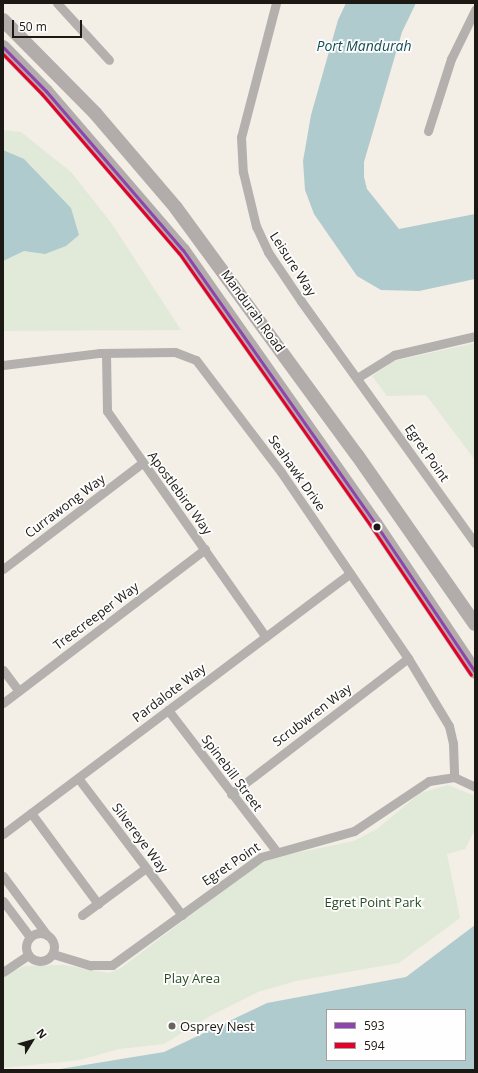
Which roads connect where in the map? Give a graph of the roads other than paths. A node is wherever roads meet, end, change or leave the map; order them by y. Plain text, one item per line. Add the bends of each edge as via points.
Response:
1 (276, 3) edge
2 (62, 5) edge
3 (475, 10) edge
4 (3, 20) edge
5 (3, 47) edge
6 (109, 60) dead end
7 (428, 130) dead end
8 (475, 336) edge
9 (106, 353) junction
10 (3, 365) edge
11 (357, 378) junction
12 (142, 463) junction
13 (475, 543) edge
14 (205, 548) junction
15 (3, 569) edge
16 (350, 573) junction
17 (475, 624) edge
18 (266, 637) junction
19 (408, 658) junction
20 (3, 670) edge
21 (475, 672) edge
22 (19, 691) junction
23 (3, 703) edge
24 (168, 710) junction
25 (454, 777) junction
26 (78, 778) junction
27 (475, 787) edge
28 (231, 794) junction
29 (31, 813) junction
30 (3, 834) edge
31 (276, 850) junction
32 (146, 868) junction
33 (3, 876) edge
34 (3, 901) edge
35 (98, 904) junction
36 (82, 915) dead end
37 (182, 915) junction
38 (48, 935) junction
39 (30, 937) junction
40 (53, 954) junction
41 (28, 955) junction
42 (3, 972) edge

1 - 11 street, Leisure Way via 241,137 243,172 256,226 268,252
2 - 6 street
3 - 7 street via 451,58
4 - 17 highway, Mandurah Road via 95,113 176,208 348,442
5 - 21 highway, Mandurah Road via 46,91 183,250 375,523
8 - 11 street via 394,355
9 - 10 street, Seahawk Drive
9 - 12 street, Apostlebird Way via 107,411
9 - 16 street, Seahawk Drive via 175,352 196,360 282,472
11 - 13 street, Egret Point
12 - 14 street, Apostlebird Way
12 - 15 street, Currawong Way
14 - 18 street, Apostlebird Way
14 - 22 street, Treecreeper Way
16 - 18 street, Pardalote Way
16 - 19 street, Seahawk Drive
18 - 24 street, Pardalote Way
19 - 25 street, Seahawk Drive via 452,736
19 - 28 street, Scrubwren Way
20 - 22 street
22 - 23 street, Treecreeper Way
24 - 26 street, Pardalote Way
24 - 28 street, Spinebill Street
25 - 27 street
25 - 31 street, Egret Point via 429,781 414,788 354,831
26 - 29 street, Pardalote Way
26 - 32 street, Silvereye Way
28 - 31 street, Spinebill Street
29 - 30 street, Pardalote Way
29 - 35 street
31 - 37 street, Egret Point via 248,865
32 - 35 street
32 - 37 street, Silvereye Way
33 - 38 street
34 - 39 street
35 - 36 street
37 - 40 street, Egret Point via 112,965 90,965
38 - 39 street via 35,934
38 - 40 street via 54,943
39 - 41 street via 26,949
40 - 41 street via 41,962
41 - 42 street

